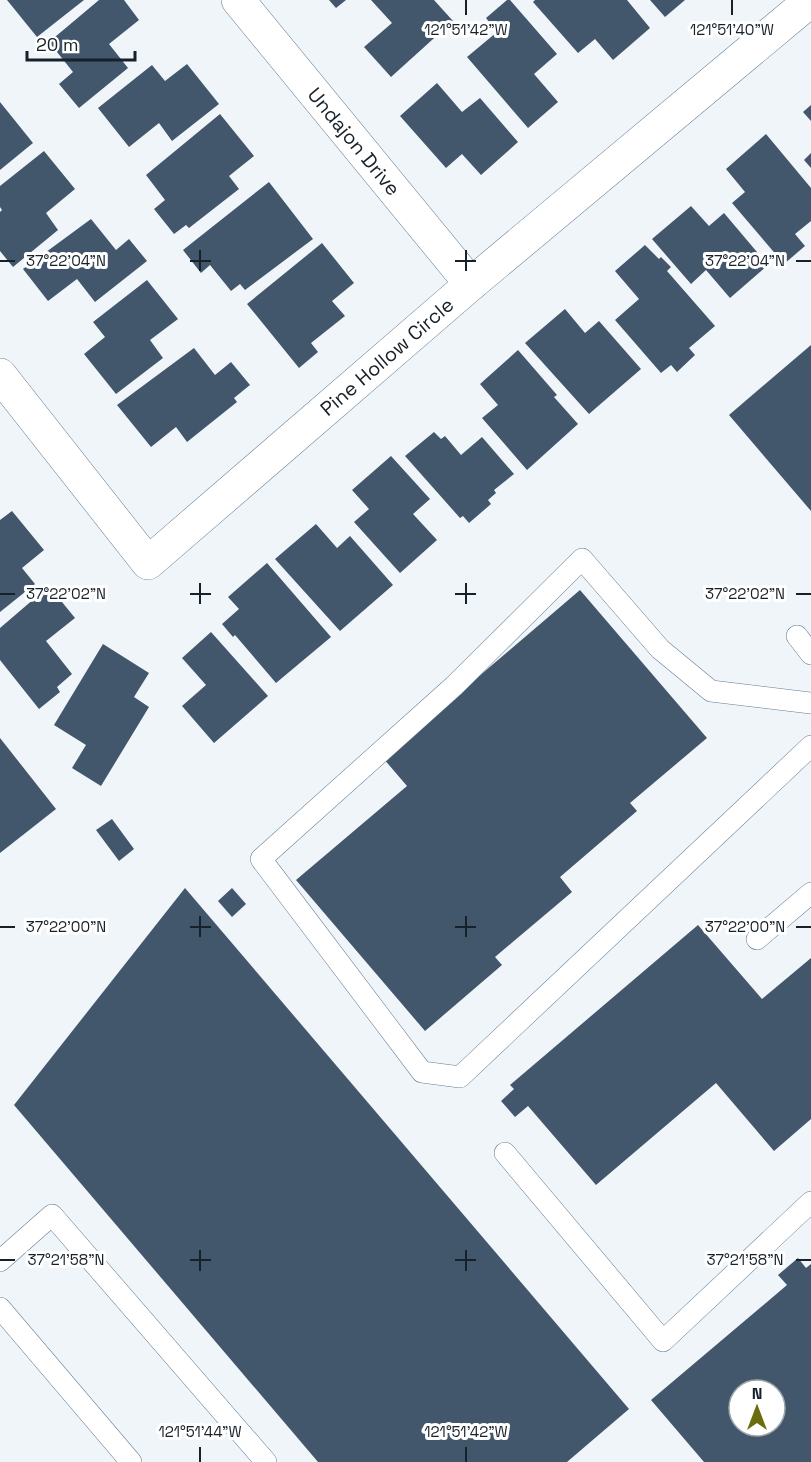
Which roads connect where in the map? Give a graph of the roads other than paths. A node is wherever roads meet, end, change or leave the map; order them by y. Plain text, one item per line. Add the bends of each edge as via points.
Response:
1 (238, 0) edge
2 (811, 0) edge
3 (471, 284) junction
4 (0, 375) edge
5 (797, 636) dead end
6 (811, 654) edge
7 (811, 703) edge
8 (811, 746) edge
9 (811, 893) edge
10 (757, 939) dead end
11 (506, 1153) dead end
12 (811, 1202) edge
13 (0, 1261) edge
14 (0, 1308) edge
15 (131, 1462) edge
16 (266, 1462) edge

1 - 3 street, Undajon Drive
2 - 3 street, Pine Hollow Circle
3 - 4 street, Pine Hollow Circle via 148,563
5 - 6 lane
7 - 8 lane via 711,691 660,649 582,559 454,686 261,859 422,1072 460,1077
9 - 10 lane
11 - 12 lane via 663,1341
13 - 16 lane via 52,1215
14 - 15 lane

